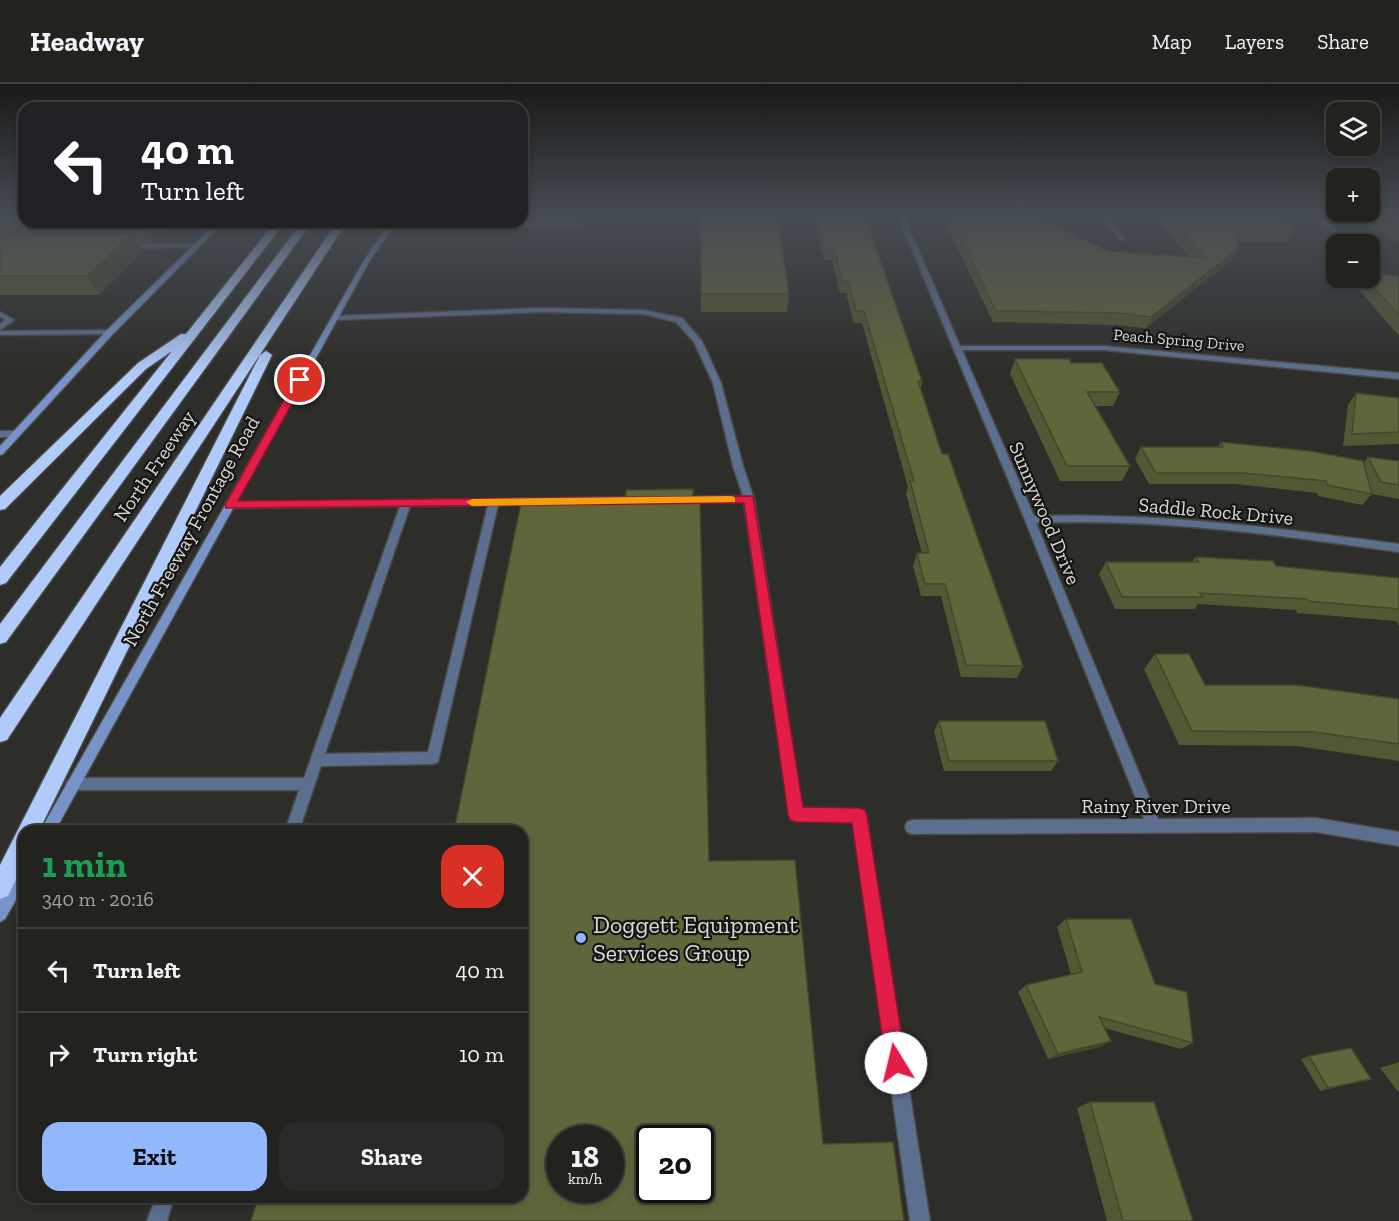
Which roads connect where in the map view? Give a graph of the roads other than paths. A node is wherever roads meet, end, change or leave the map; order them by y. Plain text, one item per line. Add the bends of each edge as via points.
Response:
1 (174, 269) edge
2 (244, 269) edge
3 (272, 269) edge
4 (311, 269) edge
5 (365, 269) edge
6 (923, 269) edge
7 (300, 286) junction
8 (0, 314) edge
9 (335, 318) junction
10 (199, 327) junction
11 (0, 331) edge
12 (110, 332) junction
13 (956, 348) junction
14 (1399, 376) edge
15 (0, 434) edge
16 (16, 434) junction
17 (0, 452) edge
18 (749, 499) junction
19 (494, 502) junction
20 (405, 503) junction
21 (0, 505) edge
22 (230, 505) junction
23 (1030, 520) junction
24 (1399, 548) edge
25 (0, 579) edge
26 (0, 637) edge
27 (0, 734) edge
28 (316, 760) junction
29 (73, 784) junction
30 (308, 784) junction
31 (31, 825) edge
32 (50, 825) edge
33 (294, 825) edge
34 (1153, 825) junction
35 (912, 827) dead end
36 (1399, 839) edge
37 (18, 852) edge
38 (18, 882) edge
39 (0, 888) edge
40 (0, 914) edge
41 (163, 1203) edge
42 (157, 1221) edge
43 (920, 1221) edge

1 - 12 main road
2 - 10 highway
3 - 26 highway, North Freeway
4 - 7 highway, North Freeway
5 - 9 main road, North Freeway Frontage Road
6 - 13 street, Sunnywood Drive
7 - 27 highway, North Freeway
7 - 31 highway
8 - 11 street via 10,320
9 - 18 street via 541,310 644,312 679,320 698,341 717,383
9 - 22 main road, North Freeway Frontage Road
10 - 21 highway via 142,366
10 - 25 highway
11 - 12 street
12 - 16 main road
13 - 14 street, Peach Spring Drive via 1104,348
13 - 23 street, Sunnywood Drive
15 - 16 street
16 - 17 main road
18 - 19 street
18 - 43 street via 796,814 859,816
19 - 20 street
19 - 28 street via 433,758
20 - 22 street
20 - 28 street
22 - 29 main road, North Freeway Frontage Road
23 - 24 street, Saddle Rock Drive via 1195,524
23 - 34 street, Sunnywood Drive
28 - 30 street
29 - 30 street
29 - 32 main road, North Freeway Frontage Road
30 - 33 street
34 - 35 street, Rainy River Drive
34 - 36 street, Rainy River Drive via 1316,825
37 - 39 highway
38 - 40 main road
41 - 42 street

